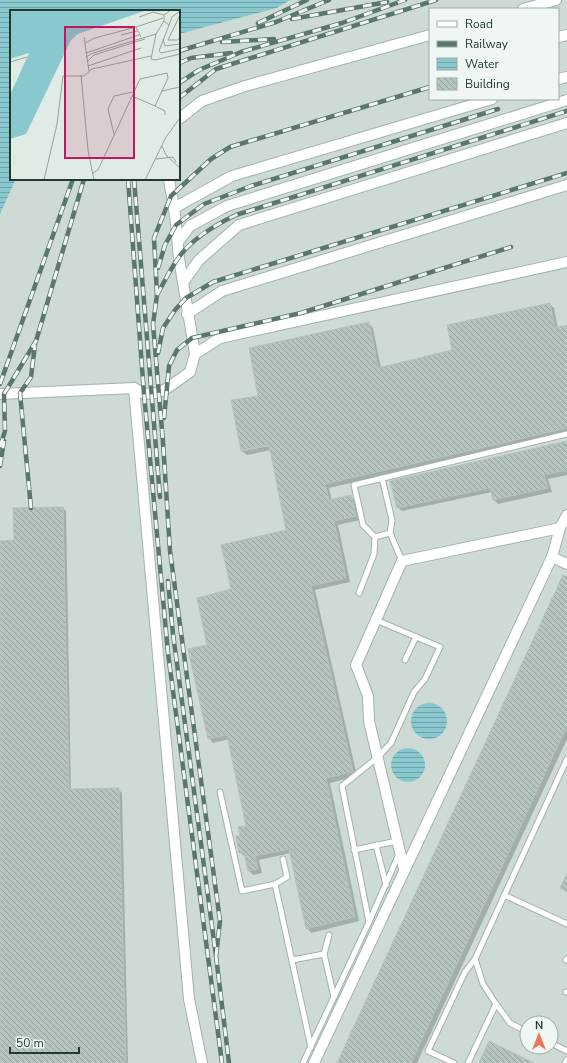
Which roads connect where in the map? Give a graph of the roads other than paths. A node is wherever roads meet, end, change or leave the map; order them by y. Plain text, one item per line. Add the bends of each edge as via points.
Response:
1 (556, 0) edge
2 (527, 8) edge
3 (429, 35) edge
4 (489, 100) edge
5 (567, 100) edge
6 (180, 118) edge
7 (567, 123) edge
8 (169, 180) edge
9 (567, 186) edge
10 (174, 208) junction
11 (178, 242) junction
12 (567, 262) edge
13 (184, 281) junction
14 (187, 314) junction
15 (195, 354) junction
16 (134, 388) junction
17 (0, 394) edge
18 (567, 434) edge
19 (382, 478) junction
20 (567, 515) edge
21 (560, 528) junction
22 (390, 533) junction
23 (375, 537) junction
24 (552, 557) junction
25 (402, 561) junction
26 (567, 564) edge
27 (359, 593) dead end
28 (376, 620) junction
29 (416, 637) junction
30 (405, 660) dead end
31 (378, 757) junction
32 (567, 759) edge
33 (220, 792) dead end
34 (397, 841) junction
35 (376, 845) junction
36 (354, 850) junction
37 (400, 853) junction
38 (283, 859) dead end
39 (404, 869) junction
40 (275, 884) junction
41 (386, 885) junction
42 (504, 895) junction
43 (369, 922) junction
44 (567, 924) edge
45 (329, 935) dead end
46 (324, 954) junction
47 (475, 959) junction
48 (292, 960) junction
49 (334, 998) junction
50 (496, 1004) junction
51 (519, 1028) edge
52 (311, 1047) junction
53 (567, 1060) edge
54 (202, 1063) edge
55 (303, 1063) edge
56 (314, 1063) edge
57 (454, 1063) edge
58 (468, 1063) edge
59 (565, 1063) edge

1 - 2 street
3 - 6 street via 245,86 202,102
4 - 10 street via 232,176
5 - 11 street via 227,206 190,226
7 - 13 street via 239,225 199,260
8 - 10 street
9 - 14 street via 222,291
10 - 11 street
11 - 13 street
12 - 15 street via 220,338
13 - 14 street
14 - 15 street
15 - 16 street via 190,372 166,389 158,393 144,394
16 - 17 street
16 - 54 street via 189,999
18 - 19 lane
19 - 22 lane via 392,520
19 - 23 lane via 354,485 363,525
20 - 21 street
21 - 24 street
21 - 25 street
22 - 23 lane
22 - 25 lane
23 - 27 lane via 374,554
24 - 26 street
24 - 39 street
25 - 28 street
28 - 29 lane
28 - 31 street via 356,665 368,696 369,721
29 - 30 lane
29 - 31 lane via 440,647 425,679 414,692 391,743
31 - 34 street
31 - 36 lane via 342,786
32 - 42 lane
33 - 40 lane via 242,891
34 - 35 lane
34 - 37 street
35 - 36 lane
35 - 41 lane
36 - 43 lane
37 - 39 street
37 - 41 lane
38 - 40 lane via 287,877
39 - 56 street
40 - 48 lane
41 - 43 lane
42 - 44 lane
42 - 47 lane
43 - 49 lane
45 - 46 lane
46 - 48 lane
46 - 49 lane
47 - 50 lane via 484,984
47 - 57 lane via 465,972 428,1051
48 - 52 lane
49 - 52 lane
50 - 51 lane via 510,1023
50 - 58 lane
52 - 55 lane
53 - 59 lane

